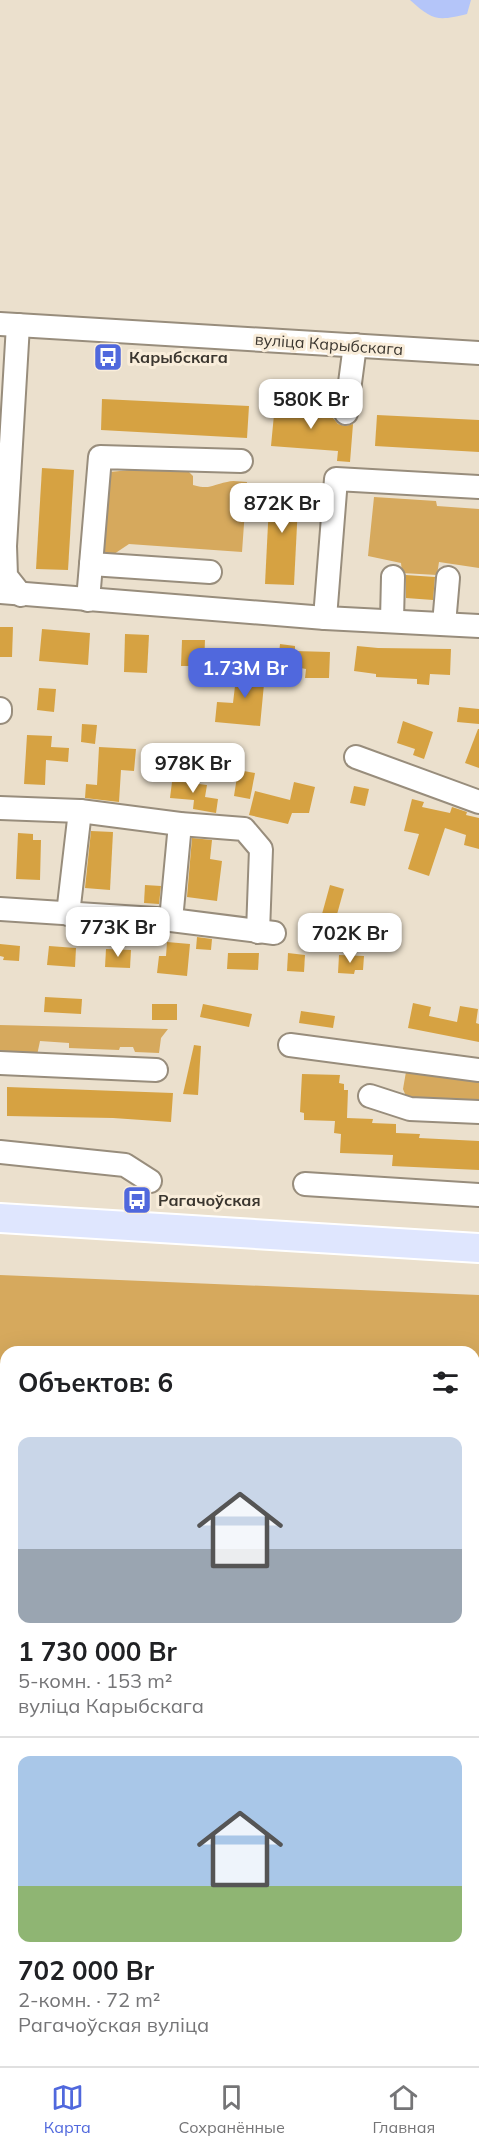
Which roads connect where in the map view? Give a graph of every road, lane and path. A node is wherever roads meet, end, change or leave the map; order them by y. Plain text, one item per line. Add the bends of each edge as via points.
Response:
1 (9, 324) edge
2 (355, 345) junction
3 (479, 353) edge
4 (6, 413) edge
5 (346, 413) dead end
6 (241, 461) dead end
7 (479, 488) edge
8 (92, 564) junction
9 (210, 572) dead end
10 (5, 573) edge
11 (393, 577) dead end
12 (448, 578) dead end
13 (88, 600) junction
14 (325, 618) junction
15 (392, 621) junction
16 (444, 624) junction
17 (479, 626) edge
18 (356, 757) dead end
19 (479, 802) edge
20 (0, 808) edge
21 (80, 811) junction
22 (180, 824) junction
23 (0, 909) edge
24 (68, 914) junction
25 (171, 920) junction
26 (290, 1045) dead end
27 (0, 1063) edge
28 (156, 1070) dead end
29 (479, 1070) edge
30 (370, 1096) dead end
31 (479, 1112) edge
32 (0, 1152) edge
33 (150, 1181) dead end
34 (305, 1184) dead end
35 (479, 1195) edge
36 (0, 1218) edge
37 (479, 1248) edge

1 - 2 street, вуліца Карыбскага
1 - 4 street
2 - 3 street, вуліца Карыбскага
2 - 5 street
4 - 10 street
6 - 8 street via 100,457
7 - 14 street via 336,479
8 - 9 street
8 - 13 street
10 - 13 street
11 - 15 street
12 - 16 street
13 - 14 street
14 - 15 street
15 - 16 street
16 - 17 street
18 - 19 street
20 - 21 street
21 - 22 street
21 - 24 street
22 - 25 street
22 - 25 street via 244,829 261,849 266,932
23 - 24 street
24 - 25 street
26 - 29 street
27 - 28 street
30 - 31 street via 410,1109
32 - 33 street via 124,1165
34 - 35 street
36 - 37 main road

